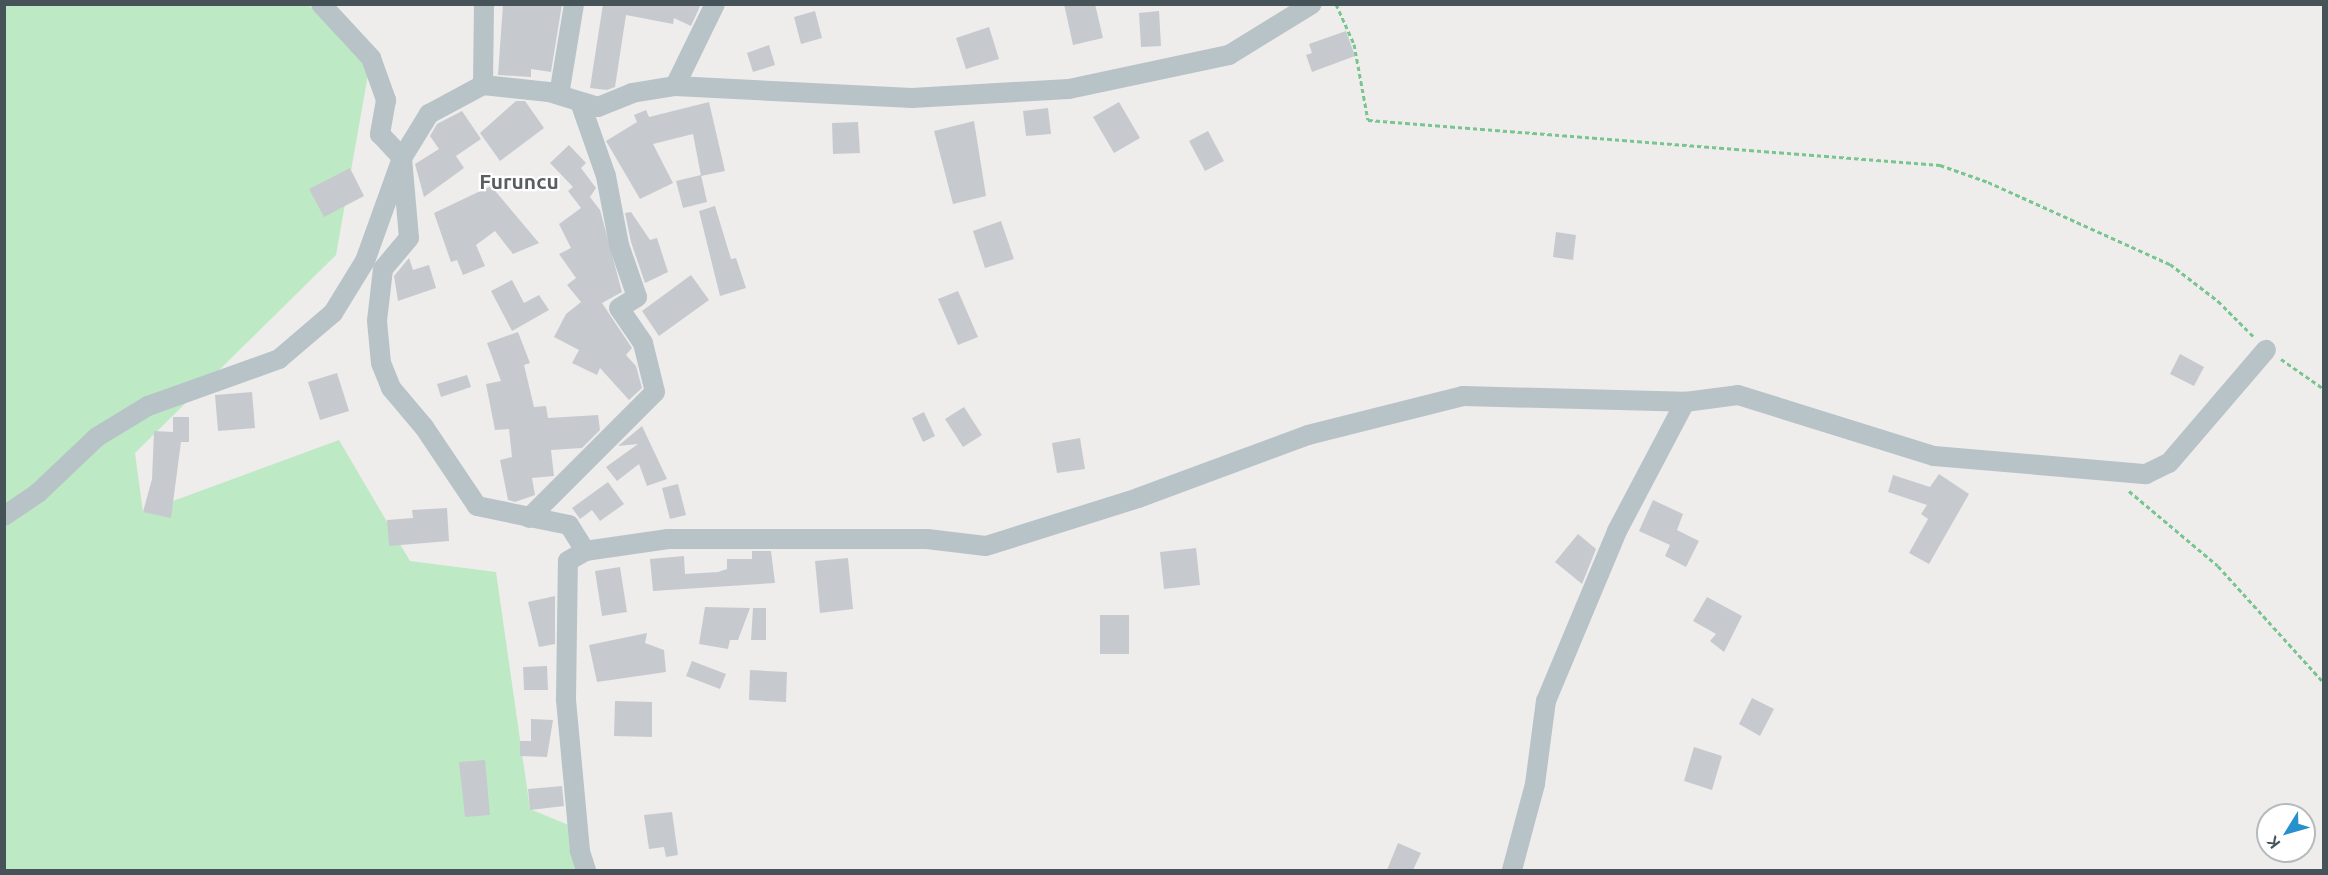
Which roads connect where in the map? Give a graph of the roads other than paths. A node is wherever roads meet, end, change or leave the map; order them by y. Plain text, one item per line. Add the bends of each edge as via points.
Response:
1 (321, 4) edge
2 (484, 4) edge
3 (574, 4) edge
4 (715, 4) edge
5 (1312, 4) edge
6 (483, 85) junction
7 (675, 86) junction
8 (559, 95) junction
9 (580, 102) junction
10 (402, 158) junction
11 (2266, 350) road end
12 (1685, 402) junction
13 (4, 516) edge
14 (529, 518) junction
15 (585, 551) junction
16 (586, 870) edge
17 (1512, 870) edge

1 - 10 street via 371,58 386,100 380,134
2 - 6 street
3 - 8 street
4 - 7 street
5 - 7 street via 1228,55 1069,88 912,98
6 - 8 street
6 - 10 street via 429,114
7 - 9 street via 632,93 598,107
8 - 9 street
9 - 14 street via 606,176 619,245 637,297 619,308 643,343 655,392
10 - 13 street via 365,261 333,313 279,359 148,406 97,437 38,493
10 - 14 street via 409,238 383,269 377,321 381,363 391,388 424,427 477,506
11 - 12 street via 2169,463 2146,474 1934,456 1738,395
12 - 15 street via 1463,396 1308,435 1138,498 986,546 927,538 668,539
12 - 17 street via 1617,531 1546,701 1535,784
14 - 15 street via 569,525
15 - 16 street via 568,561 566,699 580,851

